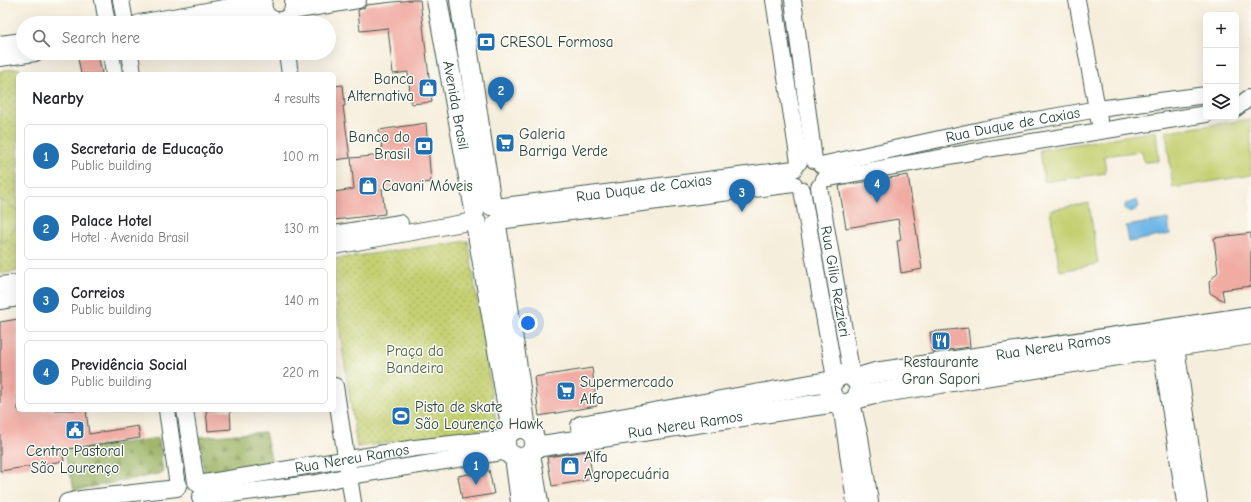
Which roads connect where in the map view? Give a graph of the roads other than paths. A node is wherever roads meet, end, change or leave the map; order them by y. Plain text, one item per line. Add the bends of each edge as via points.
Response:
1 (103, 0) edge
2 (121, 0) edge
3 (358, 0) edge
4 (438, 0) edge
5 (460, 0) edge
6 (774, 0) edge
7 (793, 0) edge
8 (1077, 0) edge
9 (277, 10) edge
10 (106, 16) edge
11 (127, 16) edge
12 (209, 16) edge
13 (251, 16) edge
14 (16, 41) edge
15 (0, 44) edge
16 (16, 56) edge
17 (0, 58) edge
18 (112, 60) edge
19 (131, 60) edge
20 (287, 60) edge
21 (114, 72) edge
22 (133, 72) edge
23 (290, 72) edge
24 (1203, 95) edge
25 (1098, 110) junction
26 (1203, 114) edge
27 (985, 129) junction
28 (1101, 131) junction
29 (988, 149) junction
30 (808, 174) junction
31 (485, 215) junction
32 (336, 234) edge
33 (336, 246) edge
34 (16, 283) edge
35 (0, 285) edge
36 (16, 298) edge
37 (0, 301) edge
38 (1251, 317) edge
39 (1251, 334) edge
40 (1167, 338) junction
41 (844, 379) junction
42 (336, 393) edge
43 (847, 402) junction
44 (167, 412) edge
45 (185, 412) edge
46 (521, 443) junction
47 (415, 448) junction
48 (346, 459) junction
49 (1194, 461) junction
50 (1178, 462) junction
51 (416, 466) junction
52 (349, 476) junction
53 (178, 492) edge
54 (199, 495) edge
55 (67, 502) edge
56 (353, 502) edge
57 (521, 502) edge
58 (538, 502) edge
59 (855, 502) edge
60 (870, 502) edge
61 (1185, 502) edge
62 (1199, 502) edge

1 - 10 street
2 - 11 street
3 - 9 street
4 - 31 main road, Avenida Brasil
5 - 31 main road, Avenida Brasil
6 - 30 street, Rua Gilio Rezzieri
7 - 30 street, Rua Gilio Rezzieri
8 - 25 street
9 - 12 street
9 - 13 street
14 - 15 street
16 - 17 street
18 - 21 street
19 - 22 street
20 - 23 street
24 - 25 street, Rua Duque de Caxias
25 - 27 street, Rua Duque de Caxias
25 - 28 street
26 - 28 street, Rua Duque de Caxias
27 - 29 street
27 - 30 street, Rua Duque de Caxias
28 - 29 street, Rua Duque de Caxias
29 - 30 street, Rua Duque de Caxias
30 - 31 street, Rua Duque de Caxias
30 - 41 street, Rua Gilio Rezzieri
31 - 32 street, Rua Duque de Caxias
31 - 33 street, Rua Duque de Caxias
31 - 46 main road, Avenida Brasil
34 - 35 street
36 - 37 street
38 - 40 main road, Rua Nereu Ramos
39 - 40 main road, Rua Nereu Ramos
40 - 41 main road, Rua Nereu Ramos via 875,373
40 - 43 main road, Rua Nereu Ramos via 877,393
40 - 49 street
40 - 50 street
41 - 43 main road via 860,388
41 - 43 main road via 831,386 830,392 832,398
41 - 46 main road, Rua Nereu Ramos
42 - 48 street
43 - 46 main road, Rua Nereu Ramos
43 - 59 street
43 - 60 street via 860,437
44 - 53 street
45 - 54 street
46 - 47 street, Rua Nereu Ramos
46 - 51 street, Rua Nereu Ramos
46 - 57 main road, Avenida Brasil
46 - 58 main road, Avenida Brasil
47 - 48 street, Rua Nereu Ramos
47 - 51 street
48 - 52 street
48 - 54 street, Rua Nereu Ramos
49 - 50 street
49 - 62 street
50 - 61 street
51 - 52 street, Rua Nereu Ramos
52 - 54 street, Rua Nereu Ramos via 317,483
52 - 56 street
53 - 54 street via 184,481 188,480
53 - 55 street

